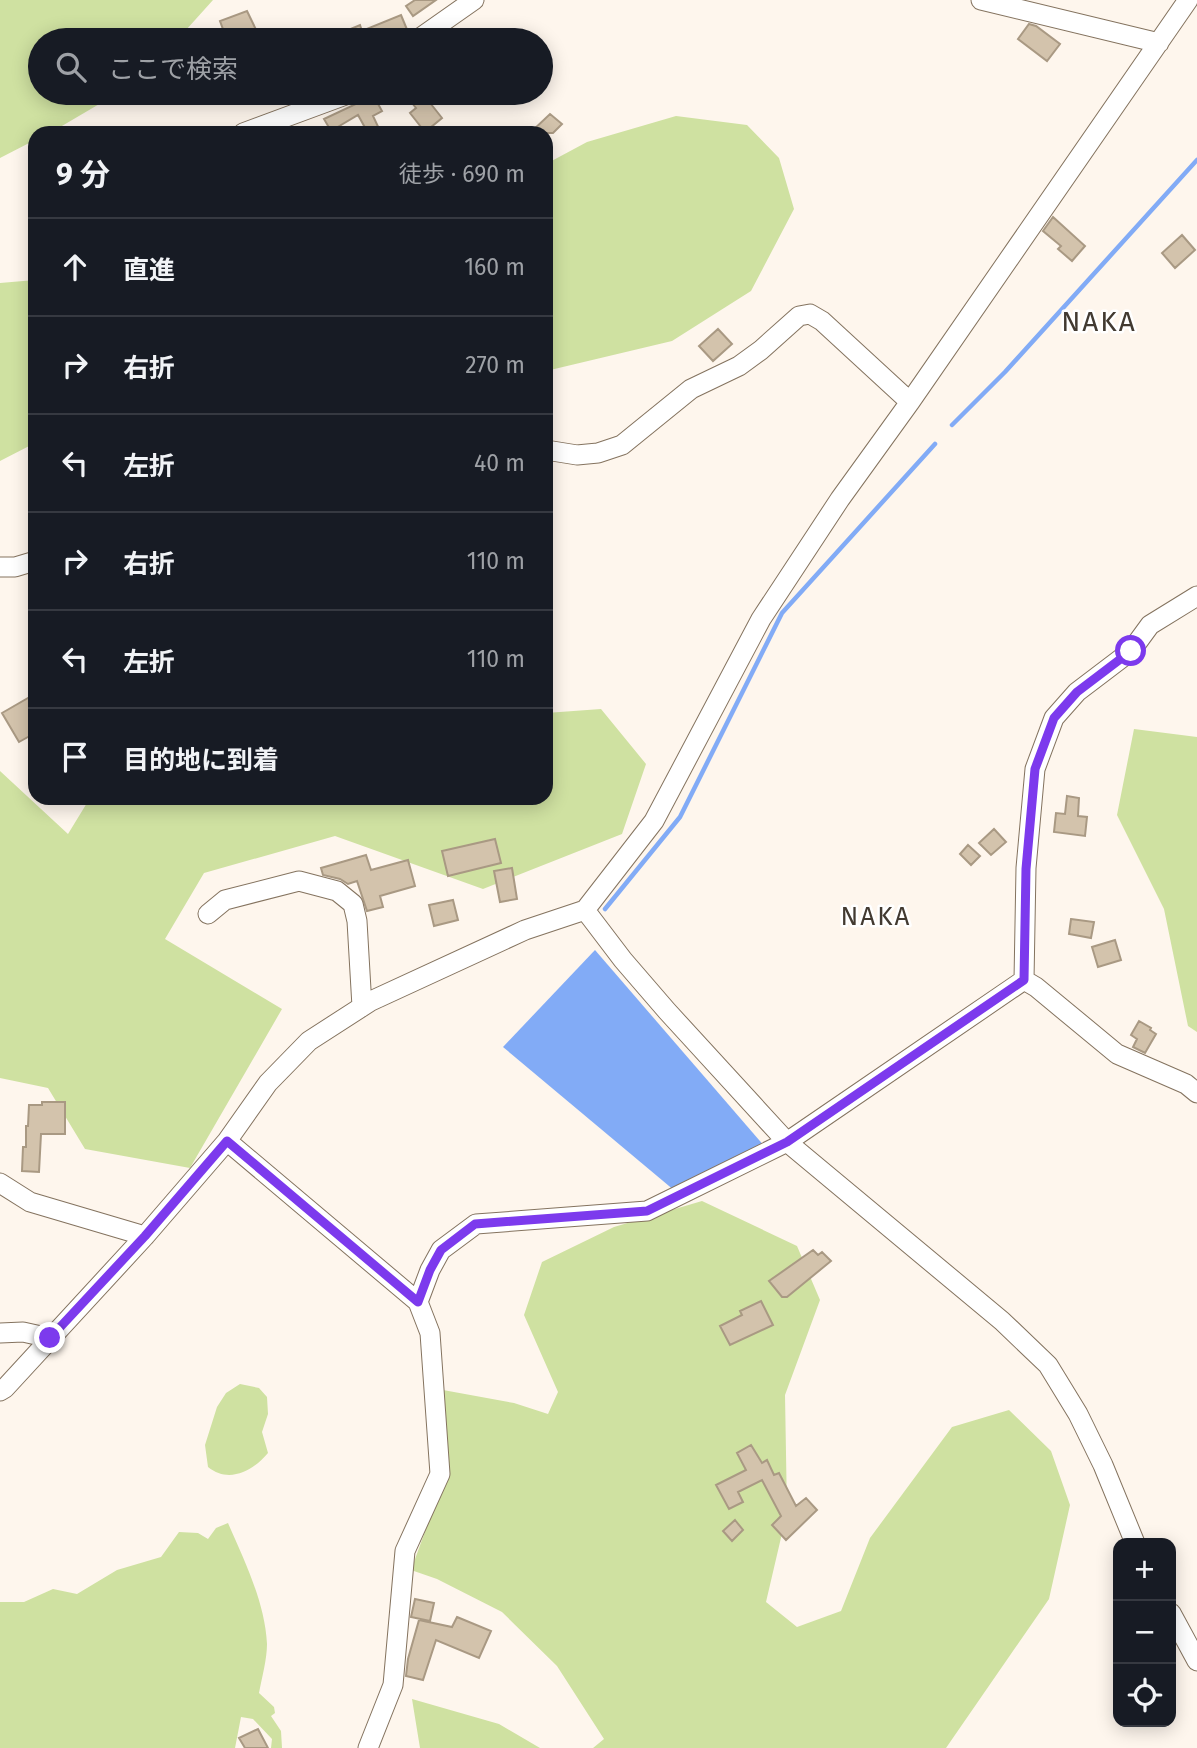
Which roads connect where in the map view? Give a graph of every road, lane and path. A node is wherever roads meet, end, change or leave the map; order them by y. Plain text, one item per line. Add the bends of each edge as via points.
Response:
1 (474, 0) edge
2 (981, 0) edge
3 (1188, 0) edge
4 (434, 28) edge
5 (1159, 43) junction
6 (319, 105) edge
7 (262, 126) edge
8 (910, 402) junction
9 (553, 451) edge
10 (28, 563) edge
11 (0, 567) edge
12 (1197, 596) edge
13 (585, 910) junction
14 (208, 914) dead end
15 (1024, 980) junction
16 (362, 1007) junction
17 (1197, 1093) edge
18 (227, 1141) junction
19 (787, 1142) junction
20 (0, 1184) edge
21 (145, 1236) junction
22 (418, 1302) junction
23 (0, 1333) edge
24 (50, 1338) junction
25 (0, 1391) edge
26 (1133, 1538) edge
27 (1176, 1622) edge
28 (1197, 1661) edge
29 (368, 1748) edge

1 - 4 street
2 - 5 street
3 - 5 street
5 - 8 street
6 - 7 street
8 - 9 street via 810,314 799,316 739,366 691,388 622,445 577,455
8 - 13 street via 761,619 654,821
10 - 11 street
12 - 15 street via 1150,625 1131,651 1077,692 1054,718 1035,769 1026,869
13 - 16 street via 525,930
13 - 19 street via 667,1011
14 - 16 street via 225,900 299,881 337,891 353,904 357,921
15 - 17 street via 1117,1054
15 - 19 street
16 - 18 street via 309,1041 268,1083
18 - 21 street
18 - 22 street
19 - 22 street via 647,1211 475,1224 441,1250
19 - 26 street via 1002,1321 1048,1365 1078,1414
20 - 21 street via 30,1202
21 - 24 street
22 - 29 street via 430,1333 440,1474 405,1551 393,1685
23 - 24 street
24 - 25 street
27 - 28 street

